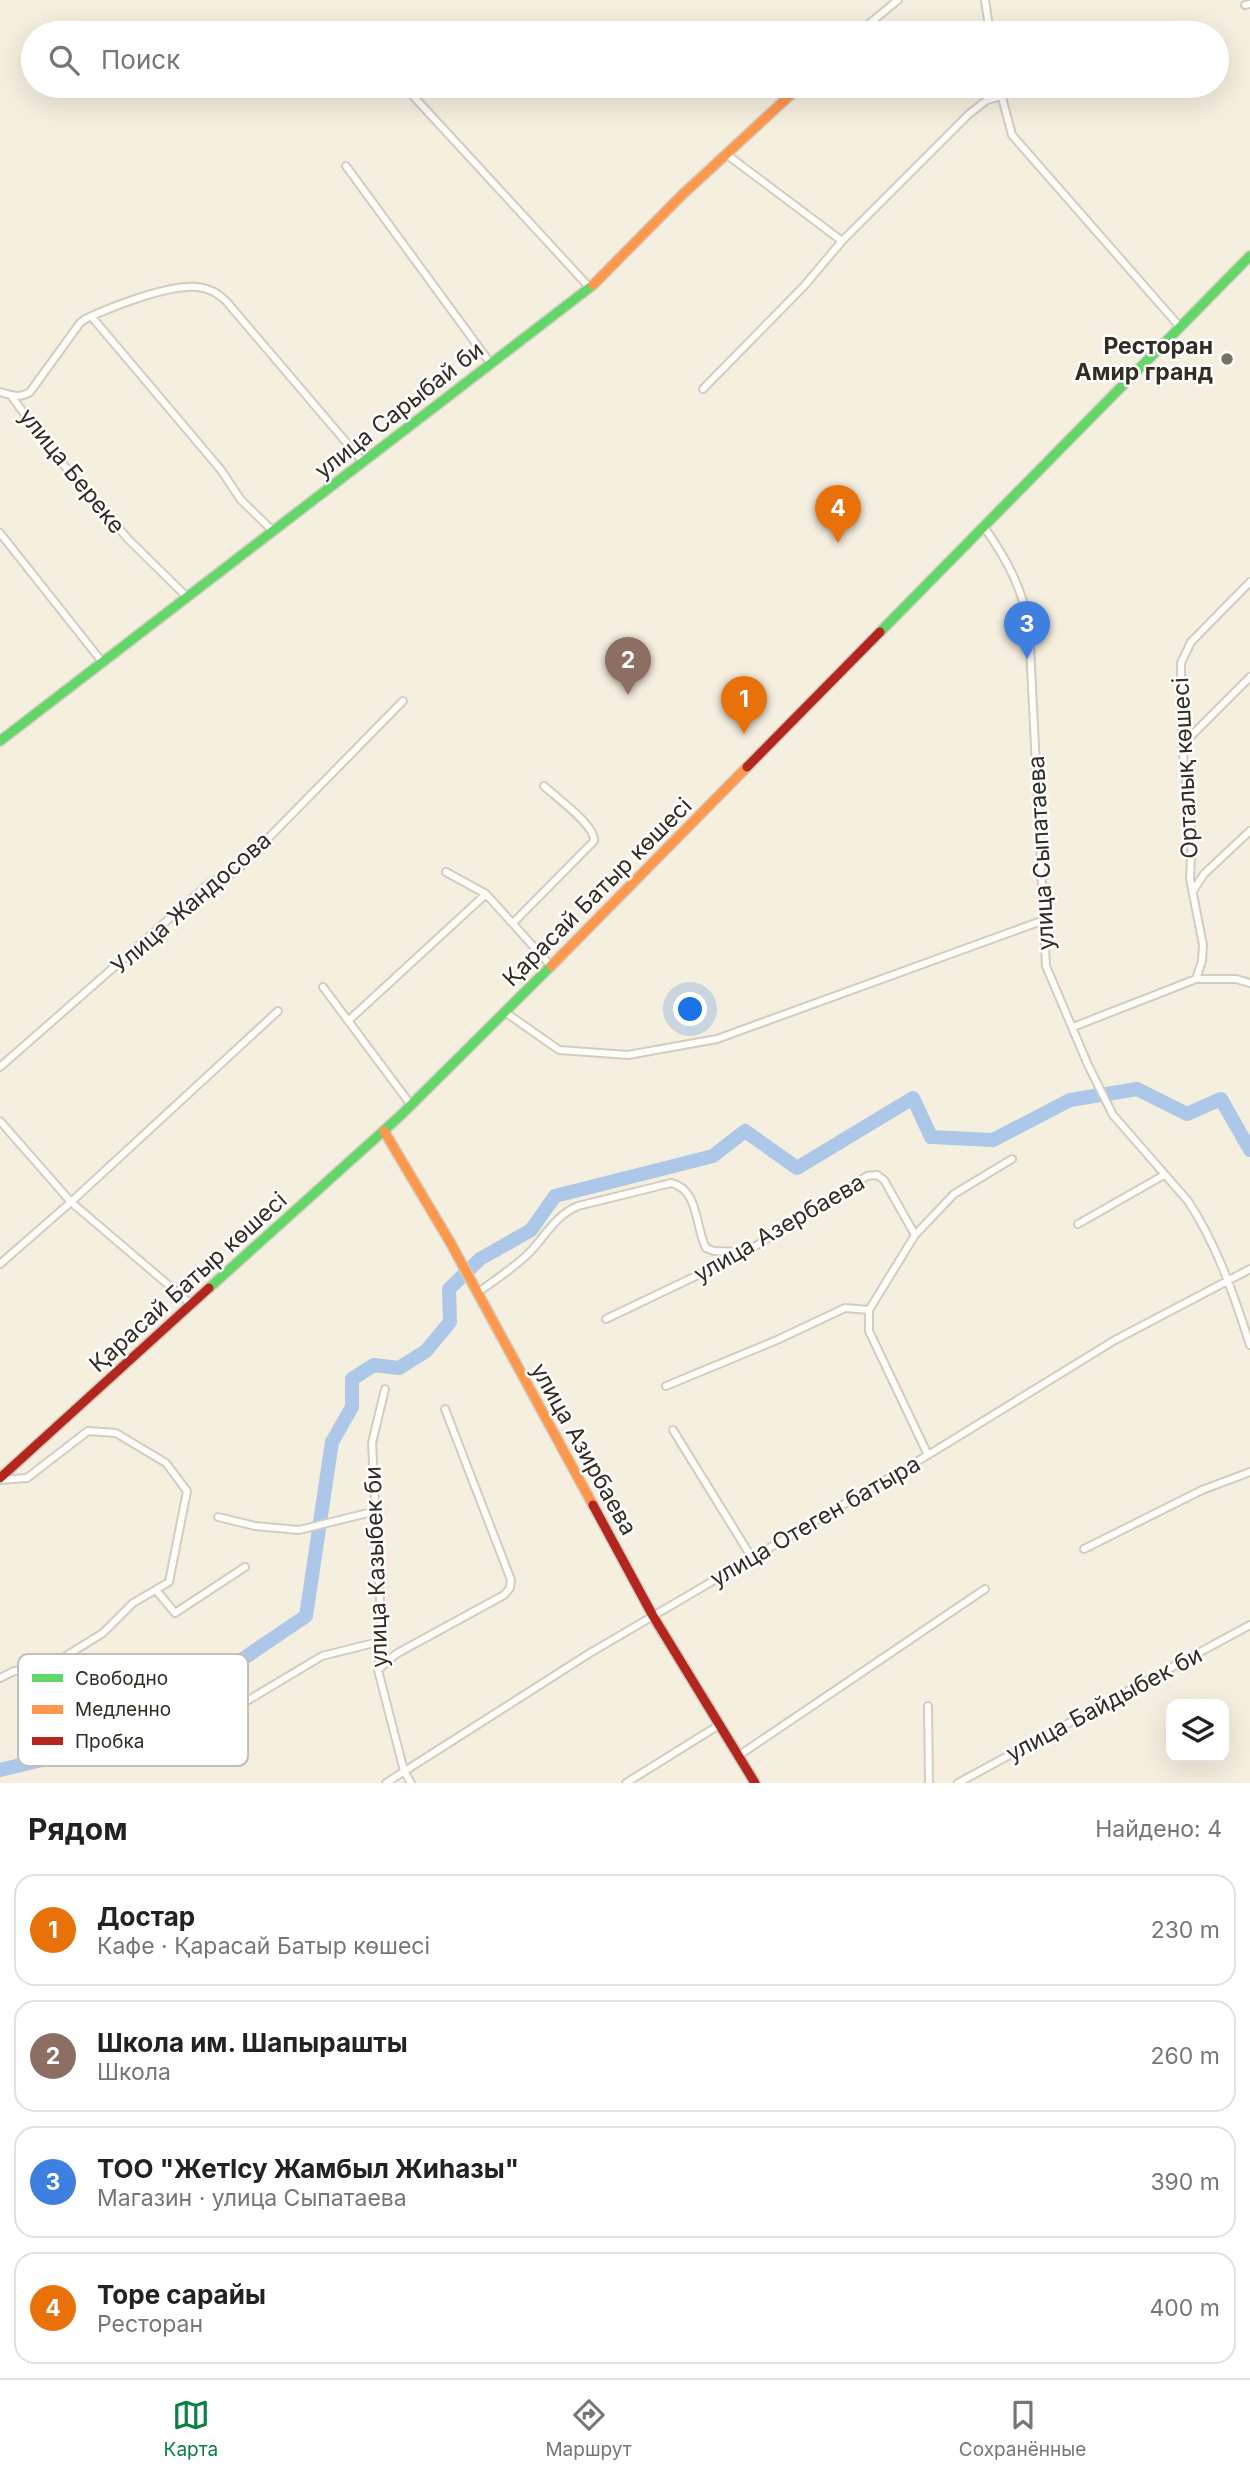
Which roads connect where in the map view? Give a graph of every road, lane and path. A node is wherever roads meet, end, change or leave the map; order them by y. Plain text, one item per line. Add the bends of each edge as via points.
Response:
1 (898, 0) edge
2 (985, 0) edge
3 (873, 21) edge
4 (988, 21) edge
5 (415, 98) edge
6 (787, 98) edge
7 (994, 98) edge
8 (1002, 98) edge
9 (726, 154) junction
10 (346, 166) dead end
11 (842, 241) junction
12 (1250, 256) edge
13 (590, 288) junction
14 (91, 316) junction
15 (1180, 327) junction
16 (491, 364) junction
17 (703, 389) dead end
18 (0, 393) edge
19 (12, 397) junction
20 (363, 462) junction
21 (984, 527) junction
22 (273, 531) junction
23 (0, 533) edge
24 (1250, 582) edge
25 (187, 597) junction
26 (103, 663) junction
27 (1250, 677) edge
28 (403, 701) dead end
29 (0, 741) edge
30 (1182, 746) junction
31 (544, 786) dead end
32 (1250, 831) edge
33 (446, 872) dead end
34 (1193, 891) junction
35 (486, 894) junction
36 (1044, 920) junction
37 (513, 923) junction
38 (551, 966) junction
39 (1196, 979) junction
40 (1250, 984) edge
41 (323, 988) dead end
42 (278, 1012) dead end
43 (505, 1012) junction
44 (348, 1021) junction
45 (1073, 1027) junction
46 (0, 1067) edge
47 (411, 1105) junction
48 (0, 1121) edge
49 (384, 1131) junction
50 (1012, 1159) dead end
51 (1164, 1175) junction
52 (71, 1202) junction
53 (1078, 1224) dead end
54 (915, 1236) junction
55 (747, 1252) junction
56 (0, 1264) edge
57 (1250, 1269) edge
58 (1228, 1279) junction
59 (475, 1289) junction
60 (192, 1305) junction
61 (869, 1310) junction
62 (606, 1319) dead end
63 (1250, 1345) edge
64 (666, 1386) dead end
65 (385, 1390) dead end
66 (446, 1409) dead end
67 (673, 1430) dead end
68 (928, 1455) junction
69 (1250, 1472) edge
70 (0, 1479) edge
71 (376, 1511) junction
72 (218, 1517) dead end
73 (1084, 1549) dead end
74 (752, 1558) junction
75 (245, 1567) dead end
76 (985, 1589) dead end
77 (156, 1590) junction
78 (653, 1616) junction
79 (1250, 1625) edge
80 (382, 1641) junction
81 (69, 1654) edge
82 (378, 1670) junction
83 (18, 1671) edge
84 (0, 1678) edge
85 (248, 1700) edge
86 (928, 1706) dead end
87 (719, 1725) junction
88 (738, 1756) junction
89 (404, 1771) junction
90 (386, 1783) edge
91 (411, 1783) edge
92 (626, 1783) edge
93 (755, 1783) edge
94 (929, 1783) edge
95 (958, 1783) edge

1 - 3 street
2 - 4 street
5 - 13 street
6 - 9 main road, улица Сарыбай би
7 - 11 street via 969,114
8 - 15 street via 1012,135 1024,151
9 - 11 street
9 - 13 main road, улица Сарыбай би
10 - 16 street
11 - 17 street
12 - 15 main road, Қарасай Батыр көшесі
13 - 16 main road, улица Сарыбай би
14 - 19 street, улица Береке via 80,323 30,392
14 - 20 street, улица Береке via 158,292 194,286 219,294
14 - 22 street via 241,500
15 - 21 main road, Қарасай Батыр көшесі
16 - 20 main road, улица Сарыбай би
18 - 19 street
19 - 25 street, улица Береке via 129,540
20 - 22 main road, улица Сарыбай би
21 - 36 street, улица Сыпатаева via 1005,557 1025,603 1029,627
21 - 38 main road, Қарасай Батыр көшесі
22 - 25 main road, улица Сарыбай би
23 - 26 street
24 - 30 street, Орталық көшесі via 1206,625 1182,657
25 - 26 main road, улица Сарыбай би
26 - 29 main road, улица Сарыбай би
27 - 30 street
28 - 46 street, Улица Жандосова via 235,872 211,882
30 - 34 street, Орталық көшесі
31 - 37 street via 589,826 594,841
32 - 34 street via 1204,874
33 - 35 street
34 - 39 street, Орталық көшесі via 1203,945
35 - 37 street
35 - 44 street
36 - 43 street via 717,1039 628,1055 559,1050
36 - 45 street, улица Сыпатаева via 1046,966
37 - 38 street
38 - 43 main road, Қарасай Батыр көшесі
39 - 40 street via 1237,979
39 - 45 street
41 - 44 street
42 - 52 street
43 - 47 main road, Қарасай Батыр көшесі
44 - 47 street
45 - 51 street, улица Сыпатаева via 1107,1104
47 - 49 main road, Қарасай Батыр көшесі
48 - 52 street
49 - 59 main road, улица Азирбаева
49 - 60 main road, Қарасай Батыр көшесі
50 - 54 street via 954,1194
51 - 53 street
51 - 58 street, улица Сыпатаева via 1198,1217
52 - 56 street
52 - 60 street
54 - 55 street, улица Азербаева via 877,1175 867,1176
54 - 61 street
55 - 59 street via 706,1248 687,1192 671,1183 564,1212 515,1266
55 - 62 street, улица Азербаева
57 - 58 street, улица Отеген батыра
58 - 63 street, улица Сыпатаева
58 - 68 street, улица Отеген батыра via 1115,1340
59 - 78 main road, улица Азирбаева
60 - 70 main road, Қарасай Батыр көшесі
61 - 64 street via 845,1308
61 - 68 street via 869,1331
65 - 71 street, улица Казыбек би via 372,1443
66 - 82 street via 511,1580 510,1588 396,1654
67 - 74 street
68 - 74 street, улица Отеген батыра
69 - 73 street via 1202,1490
70 - 77 street via 27,1478 88,1431 116,1433 166,1464 187,1491 169,1582
71 - 72 street via 299,1530
71 - 80 street, улица Казыбек би
74 - 78 street, улица Отеген батыра
75 - 77 street via 175,1613
76 - 88 street
77 - 81 street
78 - 87 main road, улица Азирбаева
78 - 89 street, улица Отеген батыра
79 - 95 street, улица Байдыбек би
80 - 82 street, улица Казыбек би
80 - 85 street via 322,1656
82 - 89 street, улица Казыбек би
83 - 84 street
86 - 94 street
87 - 88 main road, улица Азирбаева
87 - 92 street
88 - 93 main road, улица Азирбаева
89 - 90 street, улица Отеген батыра
89 - 91 street, улица Казыбек би

